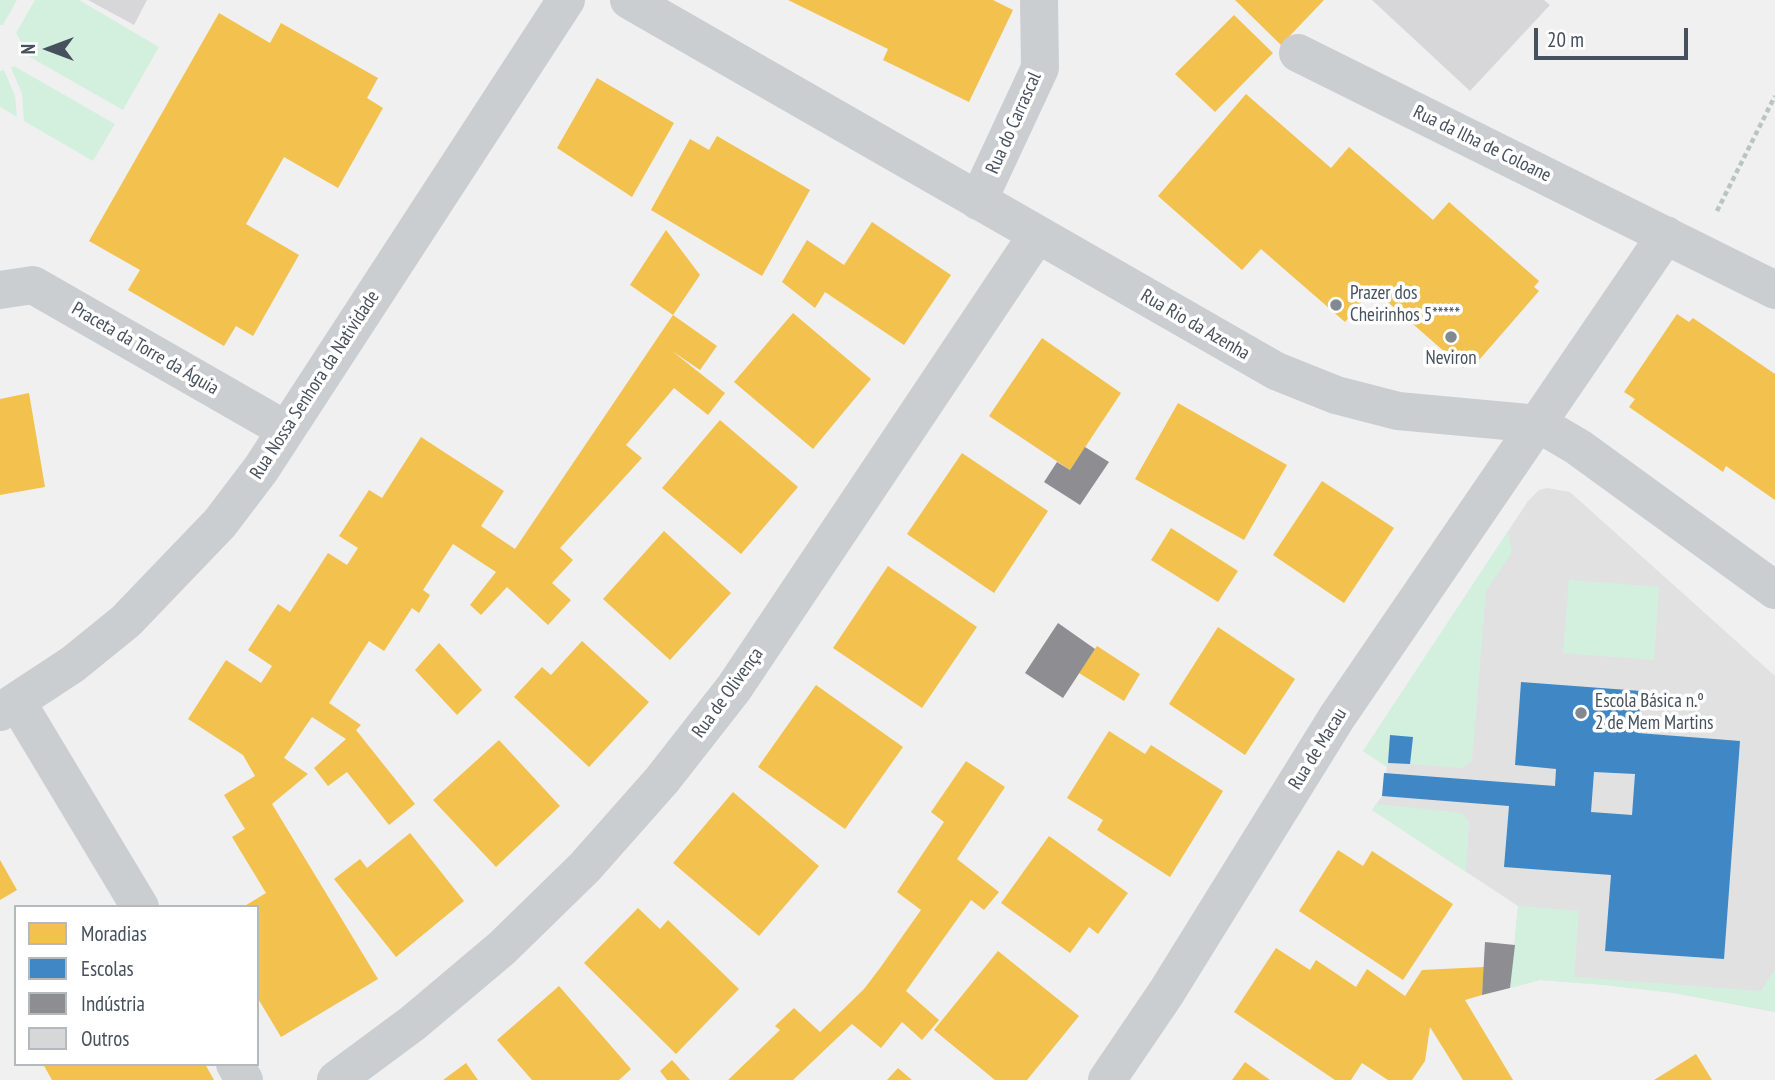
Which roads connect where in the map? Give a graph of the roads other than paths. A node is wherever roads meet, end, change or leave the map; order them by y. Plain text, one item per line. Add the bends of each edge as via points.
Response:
1 (566, 0) edge
2 (629, 0) edge
3 (1039, 0) edge
4 (1298, 53) dead end
5 (978, 201) junction
6 (1037, 235) junction
7 (1682, 243) junction
8 (0, 290) edge
9 (1775, 290) edge
10 (1539, 424) junction
11 (286, 430) junction
12 (1775, 590) edge
13 (9, 707) edge
14 (139, 905) edge
15 (336, 1080) edge
16 (1107, 1080) edge

1 - 11 street, Rua Nossa Senhora da Natividade
2 - 5 street, Rua Rio da Azenha
3 - 5 street, Rua do Carrascal via 1040,68
4 - 7 street, Rua da Ilha de Coloane
5 - 6 street, Rua Rio da Azenha
6 - 10 street, Rua Rio da Azenha via 1247,356 1305,384 1398,411
6 - 15 street, Rua de Olivença via 734,688 662,780 585,867 502,948
7 - 9 street, Rua da Ilha de Coloane
7 - 10 street
8 - 11 street, Praceta da Torre da Águia via 33,285
10 - 12 street, Rua Rio da Azenha via 1578,447
10 - 16 street, Rua de Macau via 1337,717
11 - 13 street, Rua Nossa Senhora da Natividade via 220,523 175,574 126,621
13 - 14 street

